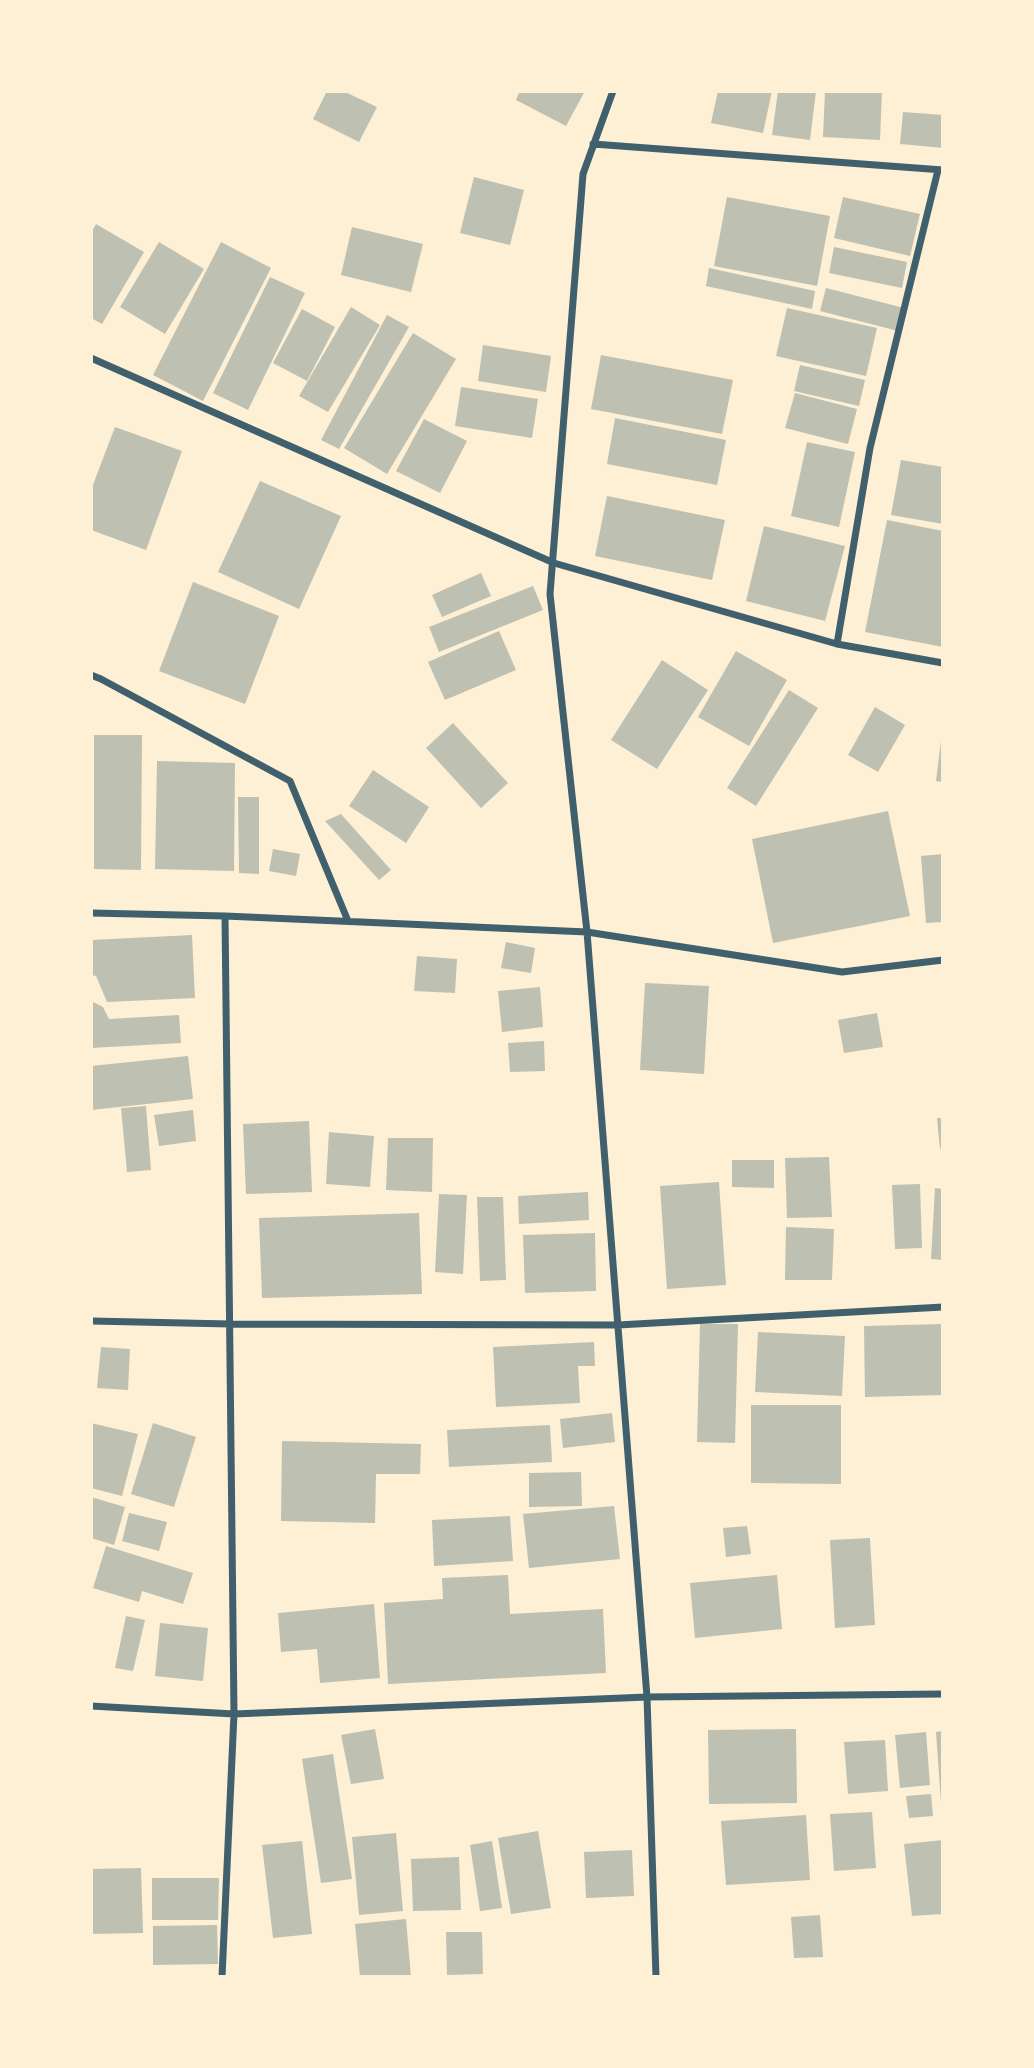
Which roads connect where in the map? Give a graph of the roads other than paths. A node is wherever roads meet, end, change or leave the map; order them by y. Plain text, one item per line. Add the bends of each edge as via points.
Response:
1 (613, 91) edge
2 (593, 144) junction
3 (940, 170) edge
4 (91, 358) edge
5 (554, 563) junction
6 (836, 644) junction
7 (943, 663) edge
8 (91, 676) edge
9 (91, 912) edge
10 (225, 916) junction
11 (348, 921) junction
12 (587, 932) junction
13 (943, 960) edge
14 (943, 1307) edge
15 (91, 1321) edge
16 (230, 1325) junction
17 (618, 1325) junction
18 (943, 1694) edge
19 (647, 1697) junction
20 (91, 1706) edge
21 (234, 1714) junction
22 (222, 1977) edge
23 (656, 1977) edge

1 - 2 street
2 - 3 street
2 - 5 street via 583,174
3 - 6 street via 870,448
4 - 5 street
5 - 6 street
5 - 12 street via 550,594
6 - 7 street
8 - 11 street via 290,780
9 - 10 street
10 - 11 street
10 - 16 street
11 - 12 street
12 - 13 street via 842,972
12 - 17 street
14 - 17 street
15 - 16 street
16 - 17 street
16 - 21 street
17 - 19 street
18 - 19 street
19 - 21 street
19 - 23 street
20 - 21 street
21 - 22 street

